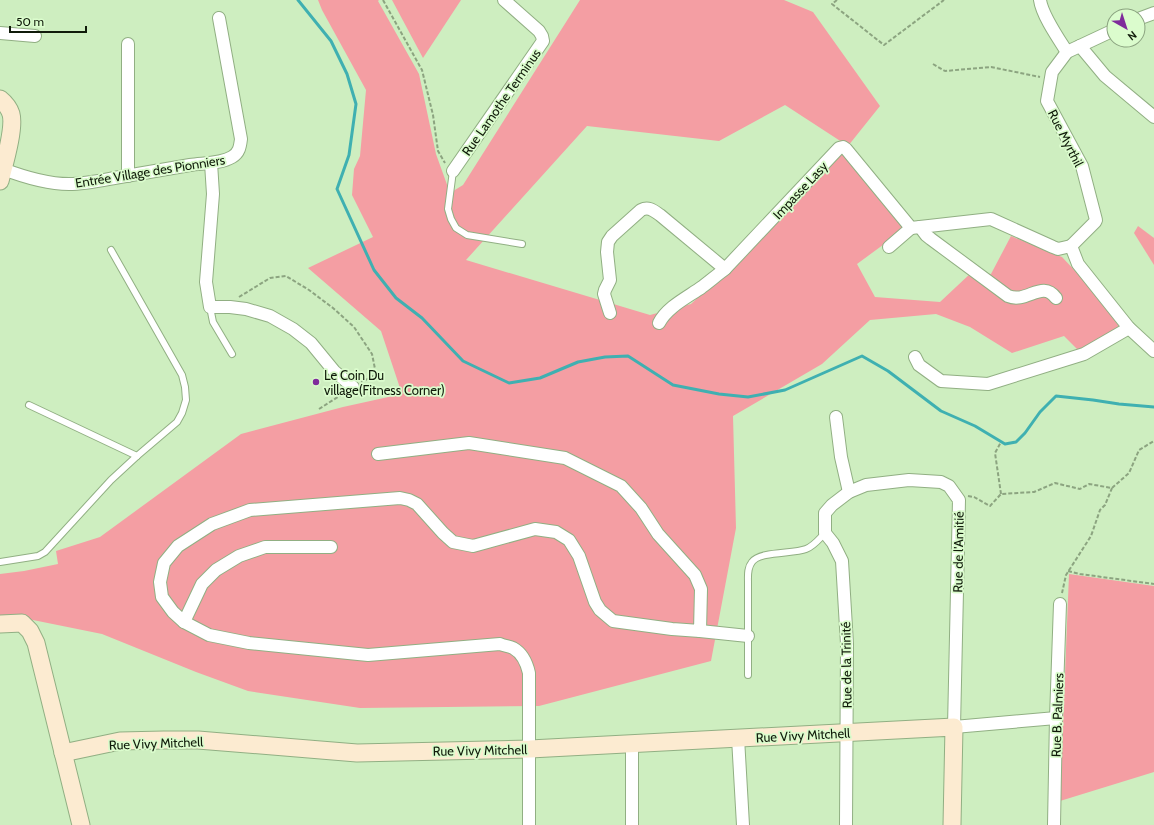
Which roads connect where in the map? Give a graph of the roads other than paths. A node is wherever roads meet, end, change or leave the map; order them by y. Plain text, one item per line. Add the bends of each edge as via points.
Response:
1 (504, 0) edge
2 (1040, 0) edge
3 (219, 18) dead end
4 (0, 33) edge
5 (1106, 34) edge
6 (35, 36) dead end
7 (128, 44) dead end
8 (1080, 46) junction
9 (1067, 52) junction
10 (0, 99) edge
11 (1154, 116) edge
12 (211, 163) junction
13 (453, 171) joint
14 (2, 175) edge
15 (128, 176) junction
16 (916, 227) junction
17 (522, 244) dead end
18 (1071, 246) junction
19 (889, 247) dead end
20 (110, 250) dead end
21 (725, 269) junction
22 (1056, 298) dead end
23 (210, 307) junction
24 (610, 313) dead end
25 (659, 323) dead end
26 (1129, 328) junction
27 (1154, 351) edge
28 (232, 354) dead end
29 (915, 357) dead end
30 (353, 387) road end
31 (30, 405) dead end
32 (836, 417) dead end
33 (378, 454) dead end
34 (137, 456) junction
35 (849, 492) junction
36 (825, 533) junction
37 (331, 547) dead end
38 (0, 562) edge
39 (1060, 604) road end
40 (184, 622) junction
41 (0, 624) edge
42 (700, 631) junction
43 (748, 636) junction
44 (748, 675) dead end
45 (1056, 718) junction
46 (954, 727) junction
47 (846, 733) junction
48 (738, 738) junction
49 (632, 744) junction
50 (530, 749) junction
51 (63, 753) junction
52 (81, 825) edge
53 (529, 825) edge
54 (632, 825) edge
55 (743, 825) edge
56 (846, 825) edge
57 (952, 825) edge
58 (1054, 825) edge

1 - 13 street, Rue Lamothe Terminus via 539,30 543,41
2 - 9 street via 1040,6
3 - 12 street, Entrée Village des Pionniers via 241,140 238,154
4 - 6 street
5 - 8 street, Rue Myrthil
7 - 15 street
8 - 9 street, Rue Myrthil
8 - 11 street via 1105,76
9 - 18 street, Rue Myrthil via 1052,72 1047,101 1082,166 1096,220
10 - 14 street via 10,113 12,125
12 - 15 street, Entrée Village des Pionniers
12 - 23 street via 213,194 206,282
13 - 17 lane via 448,209 456,228 467,236
14 - 15 street, Entrée Village des Pionniers via 68,184 91,183
16 - 18 street via 991,219 1058,249
16 - 19 street
16 - 21 street, Impasse Lasy via 843,147 839,148
16 - 22 street via 1008,296 1021,298 1046,290
18 - 26 street via 1078,264
20 - 34 lane via 182,375 185,387 186,400 177,422
21 - 24 street via 660,215 650,208 645,208 608,242 610,280 604,294
21 - 25 street via 663,315
23 - 28 lane via 213,322
23 - 30 street via 246,309 270,316 311,343 334,371
26 - 27 street
26 - 29 street via 1084,354 988,384 940,381 919,365
31 - 34 lane
32 - 35 street
33 - 42 street via 470,443 566,458 621,486 641,508 658,534 695,575 701,589
34 - 38 lane via 111,480 45,552 38,556
35 - 36 street, Rue de l'Amitié via 825,513
35 - 46 street, Rue de l'Amitié via 866,485 888,482 941,482 949,486 959,500
36 - 43 lane via 805,549 761,556 752,561 748,570
36 - 47 street, Rue de la Trinité via 842,561 847,644
37 - 40 street via 264,548 238,556 216,570 202,584
39 - 45 street, Rue B. Palmiers
40 - 42 street via 162,597 160,582 164,563 178,546 212,524 250,510 400,498 417,504 453,542 473,546 535,529 556,532 569,540 579,556 595,602 613,621
40 - 50 street via 209,635 249,643 368,655 500,644 513,648 523,657 528,667
41 - 51 street via 22,623 36,643
42 - 43 street
43 - 44 lane
45 - 46 street, Rue Vivy Mitchell
45 - 58 street, Rue B. Palmiers
46 - 47 street, Rue Vivy Mitchell
46 - 57 street
47 - 48 street, Rue Vivy Mitchell
47 - 56 street, Rue de la Trinité
48 - 49 street, Rue Vivy Mitchell
48 - 55 street
49 - 50 street, Rue Vivy Mitchell
49 - 54 street
50 - 51 street, Rue Vivy Mitchell via 357,753 184,740 120,741
50 - 53 street
51 - 52 street

